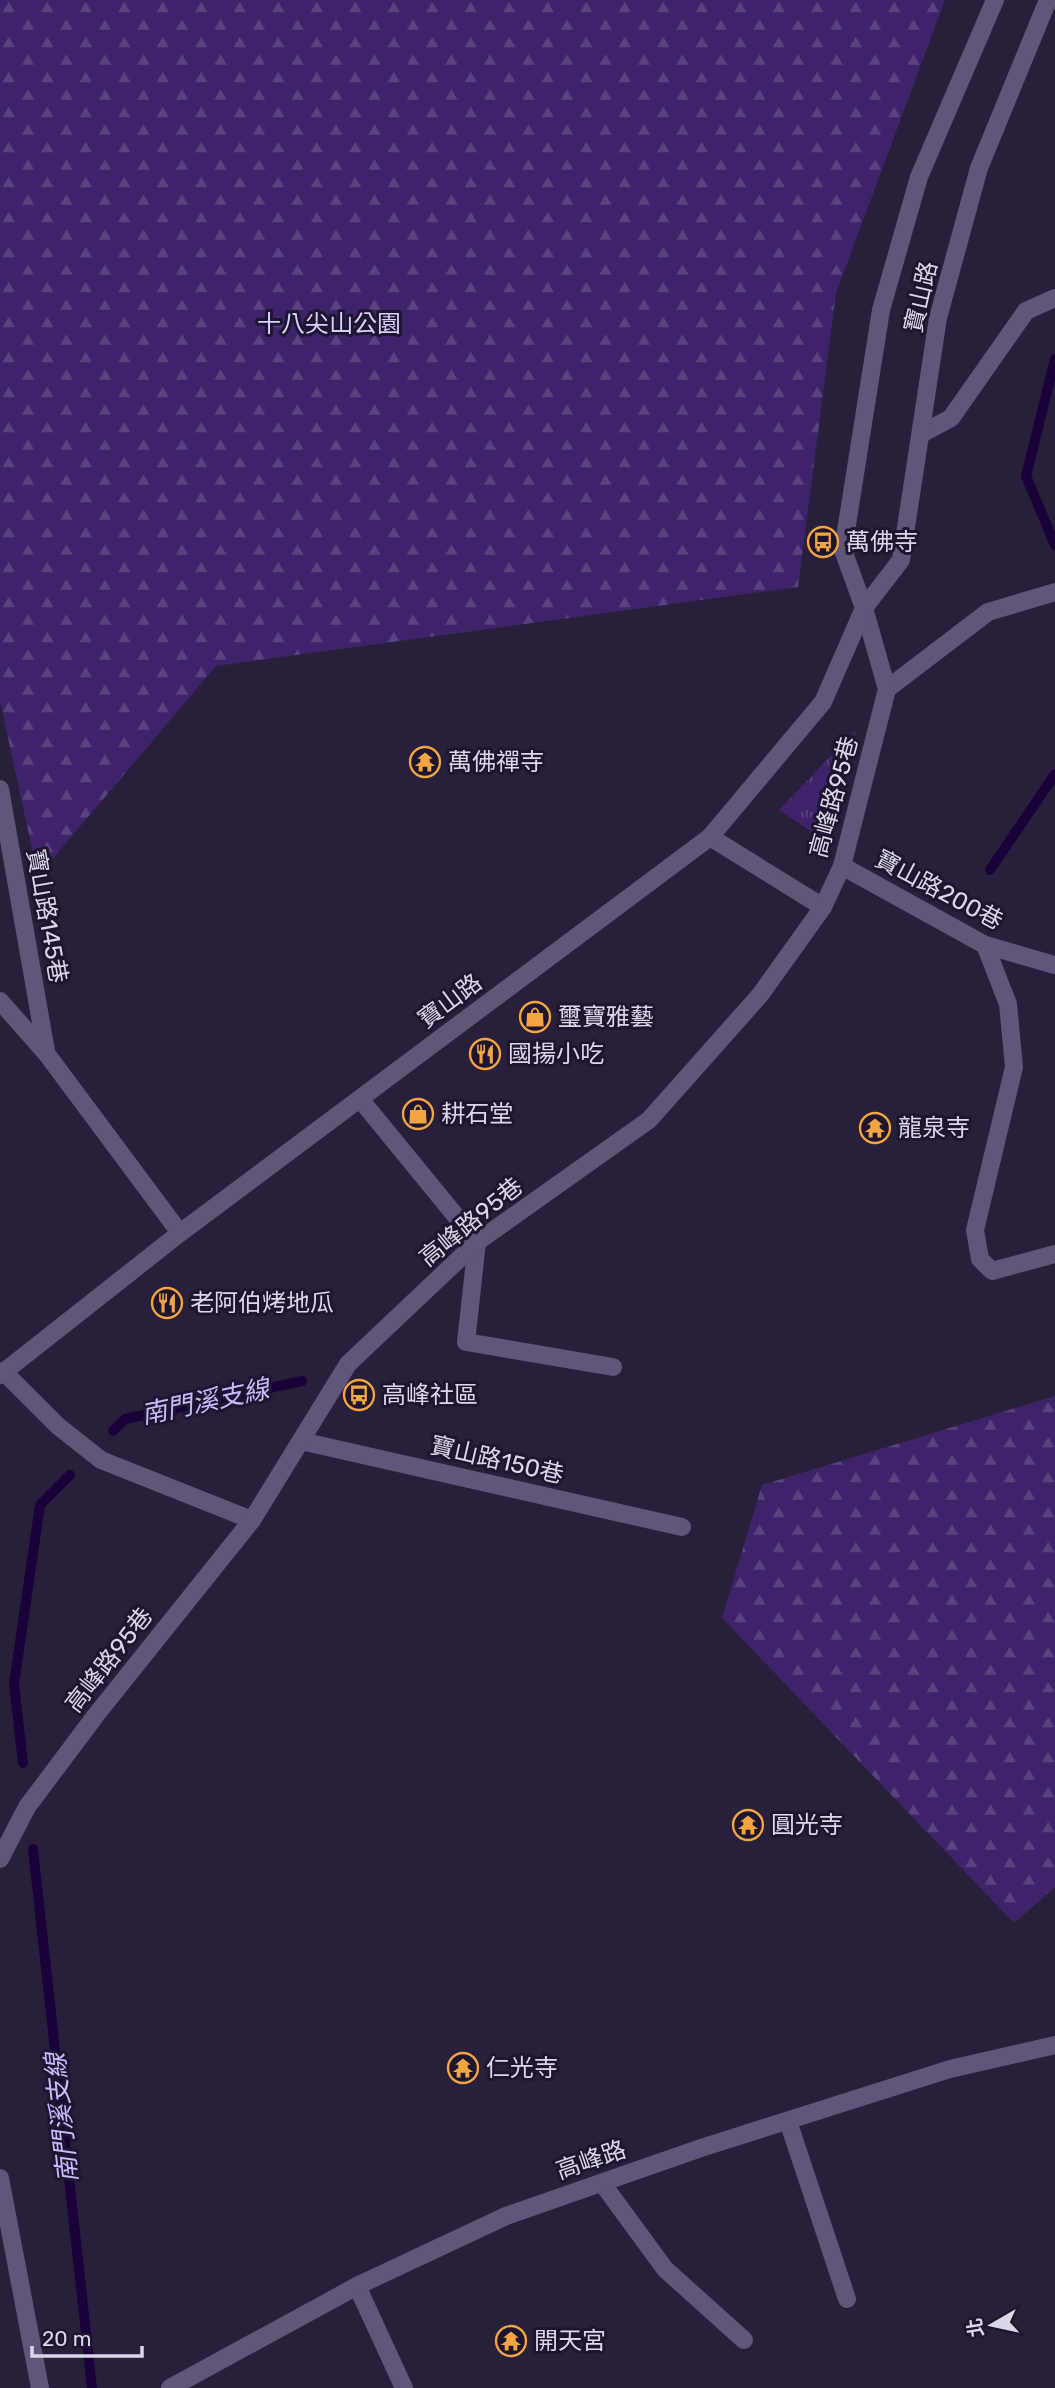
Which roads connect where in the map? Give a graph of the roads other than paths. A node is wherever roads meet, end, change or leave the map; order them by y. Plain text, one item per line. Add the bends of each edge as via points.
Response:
1 (995, 0) edge
2 (1048, 0) edge
3 (1055, 298) edge
4 (921, 434) junction
5 (1055, 592) edge
6 (864, 608) junction
7 (887, 689) junction
8 (0, 789) edge
9 (710, 837) junction
10 (842, 866) junction
11 (823, 908) junction
12 (985, 945) junction
13 (1055, 965) edge
14 (0, 1001) edge
15 (46, 1052) junction
16 (360, 1099) junction
17 (180, 1233) junction
18 (477, 1242) junction
19 (1055, 1254) edge
20 (613, 1367) dead end
21 (2, 1373) edge
22 (301, 1441) junction
23 (252, 1520) junction
24 (682, 1527) dead end
25 (0, 1859) edge
26 (1055, 2045) edge
27 (788, 2121) junction
28 (0, 2178) edge
29 (603, 2183) junction
30 (357, 2286) junction
31 (846, 2299) dead end
32 (744, 2340) dead end
33 (40, 2388) edge
34 (170, 2388) edge
35 (404, 2388) edge

1 - 6 street, 寶山路 via 919,177 881,310 843,550
2 - 4 street, 寶山路 via 979,168 939,318
3 - 4 street via 1027,311 951,418
4 - 6 street, 寶山路 via 901,560
5 - 7 street via 988,612
6 - 7 street
6 - 9 street, 寶山路 via 823,702
7 - 10 street, 高峰路95巷
8 - 15 street, 寶山路145巷
9 - 11 street
9 - 16 street, 寶山路
10 - 11 street, 高峰路95巷
10 - 12 street, 寶山路200巷
11 - 18 street, 高峰路95巷 via 760,995 649,1120
12 - 13 street, 寶山路200巷
12 - 19 street via 1008,1004 1014,1067 975,1230 980,1259 992,1271
14 - 15 street, 寶山路145巷
15 - 17 street, 寶山路145巷
16 - 17 street, 寶山路
16 - 18 street
17 - 21 street, 寶山路
18 - 20 street via 466,1342
18 - 22 street, 高峰路95巷 via 348,1364
21 - 23 street via 101,1460
22 - 23 street, 高峰路95巷
22 - 24 street, 寶山路150巷
23 - 25 street, 高峰路95巷 via 27,1807
26 - 27 street, 高峰路 via 950,2069
27 - 29 street, 高峰路
27 - 31 street
28 - 33 street
29 - 30 street, 高峰路 via 506,2216
29 - 32 street via 665,2269
30 - 34 street, 高峰路
30 - 35 street

